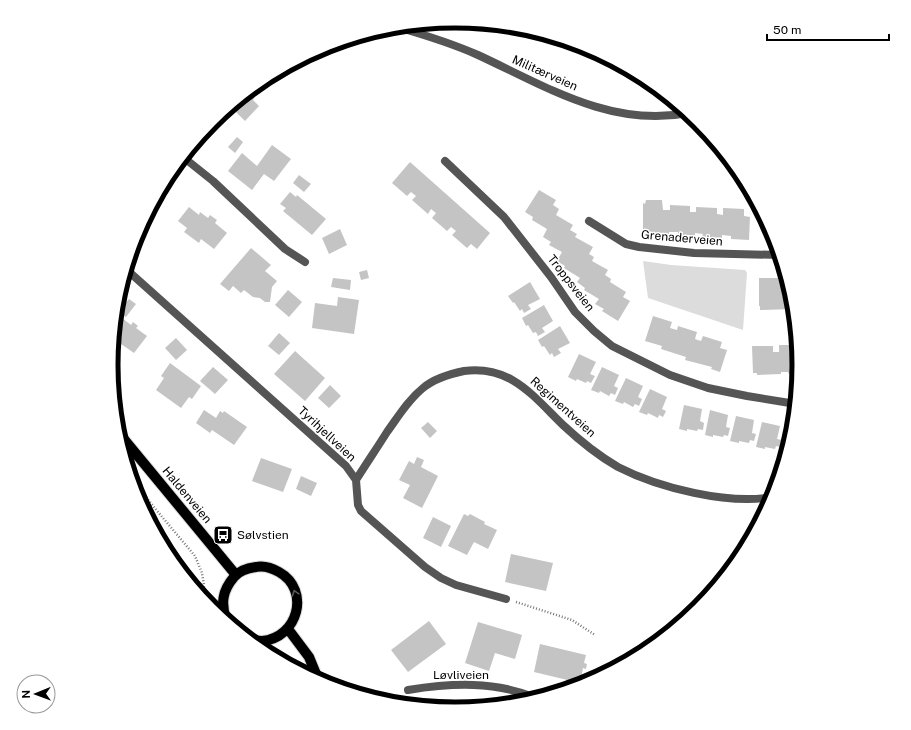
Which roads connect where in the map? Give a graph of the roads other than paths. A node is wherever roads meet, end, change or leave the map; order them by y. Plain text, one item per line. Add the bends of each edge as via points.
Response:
1 (411, 31) edge
2 (680, 114) edge
3 (188, 161) edge
4 (445, 162) dead end
5 (589, 221) dead end
6 (774, 255) edge
7 (305, 262) dead end
8 (131, 274) edge
9 (791, 403) edge
10 (128, 444) edge
11 (356, 480) junction
12 (765, 498) edge
13 (236, 575) junction
14 (506, 600) road end
15 (223, 609) edge
16 (288, 629) junction
17 (262, 641) edge
18 (314, 671) edge
19 (408, 690) dead end
20 (528, 694) edge

1 - 2 street, Militærveien via 446,42 559,94 592,106 642,116
3 - 7 street via 213,181 285,249
4 - 9 street, Troppsveien via 504,217 575,312 612,346 670,375 708,388
5 - 6 street, Grenaderveien via 626,244 639,247 694,253
8 - 11 street, Tyrihjellveien via 346,466
10 - 13 main road, Haldenveien
11 - 12 street, Regimentveien via 410,400 437,378 473,370 504,376 520,384 535,395 564,426 600,455 642,477 692,492 722,497
11 - 14 street, Tyrihjellveien via 358,505 361,511 425,567 456,585
13 - 15 main road via 228,584 223,596
16 -> 13 main road via 296,616 298,600 293,585 284,575 273,568 260,566 247,568
16 - 17 main road via 276,638
16 - 18 main road via 309,657
19 - 20 street, Løvliveien via 483,685

